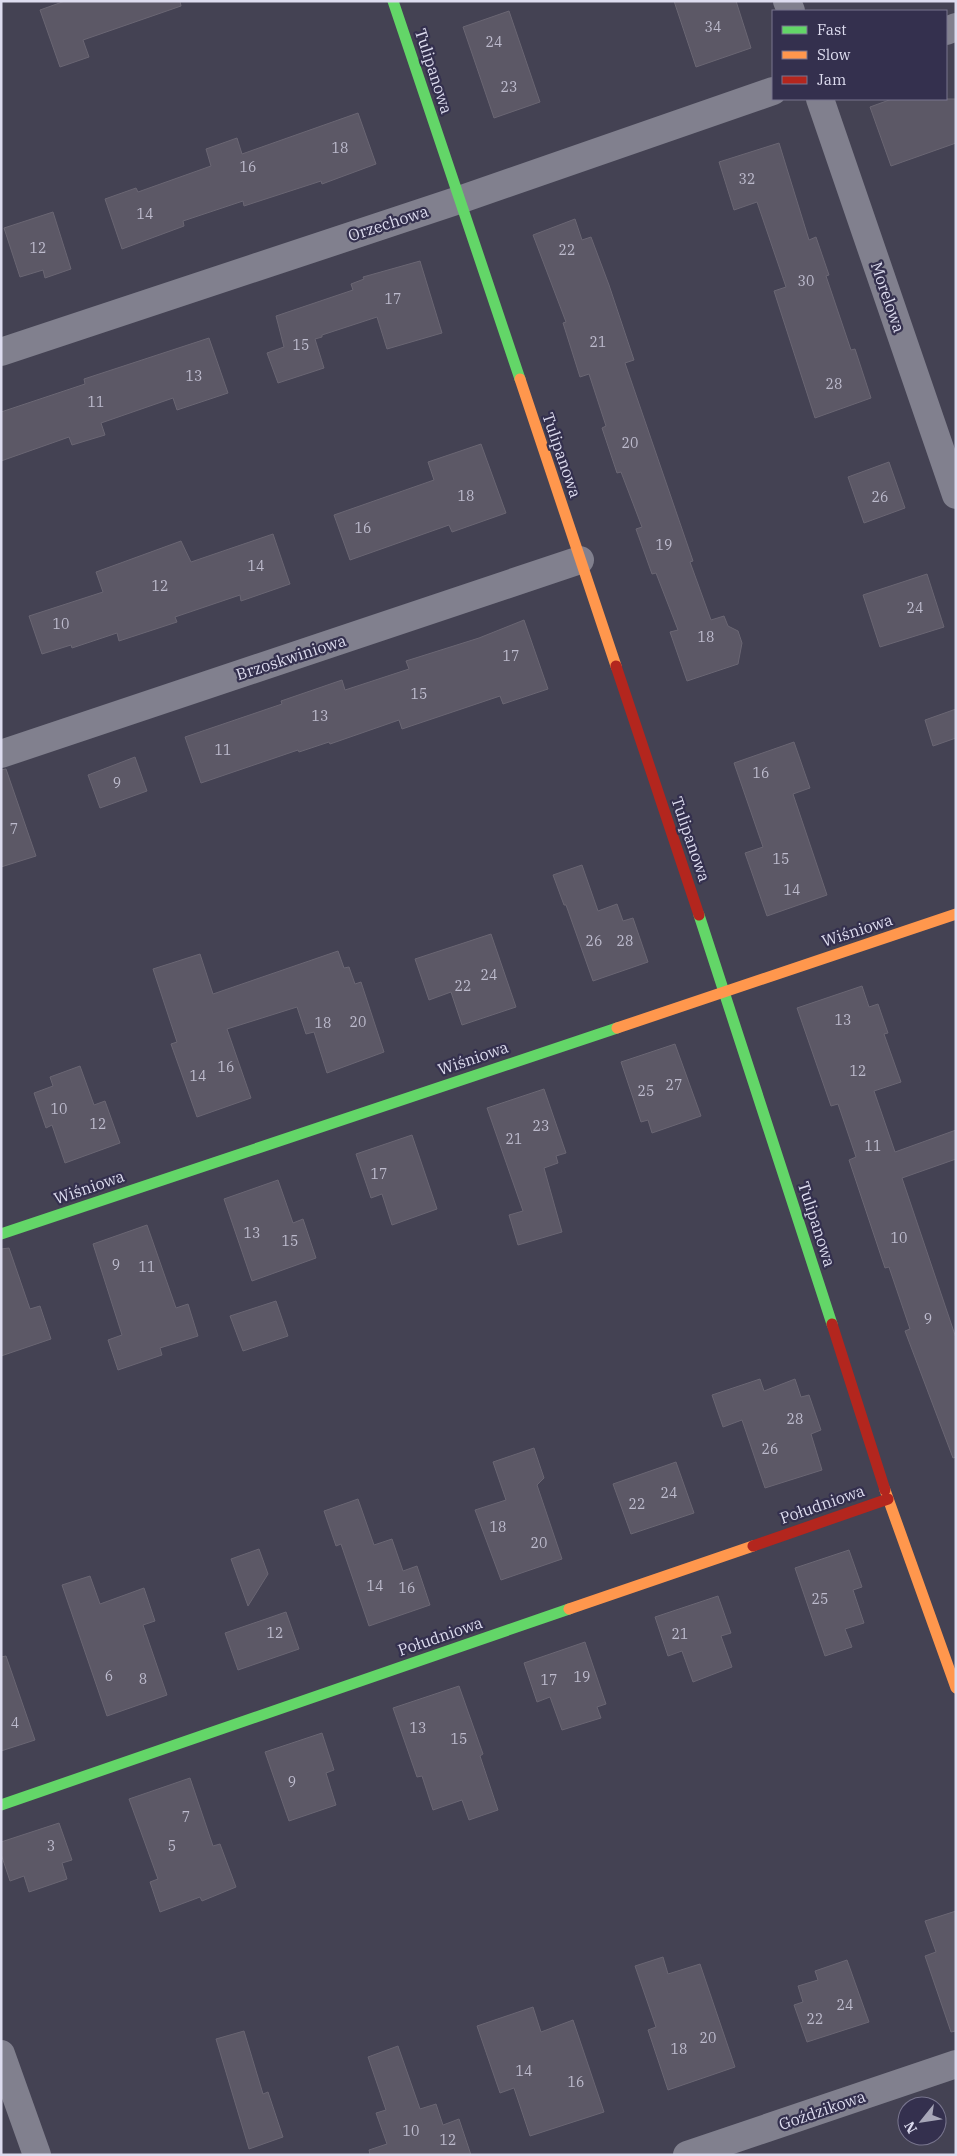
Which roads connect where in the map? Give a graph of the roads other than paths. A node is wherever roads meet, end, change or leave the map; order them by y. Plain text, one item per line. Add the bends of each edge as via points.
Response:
1 (393, 1) edge
2 (772, 91) edge
3 (820, 100) edge
4 (459, 200) junction
5 (1, 352) edge
6 (956, 494) edge
7 (580, 560) junction
8 (1, 754) edge
9 (956, 914) edge
10 (725, 991) junction
11 (1, 1234) edge
12 (888, 1499) junction
13 (956, 1688) edge
14 (1, 1805) edge
15 (1, 2054) edge
16 (956, 2064) edge
17 (37, 2155) edge
18 (688, 2155) edge

1 - 4 street, Tulipanowa
2 - 4 street, Orzechowa
3 - 6 street, Morelowa
4 - 5 street, Orzechowa
4 - 7 street, Tulipanowa
7 - 8 street, Brzoskwiniowa
7 - 10 street, Tulipanowa
9 - 10 street, Wiśniowa
10 - 11 street, Wiśniowa
10 - 12 street, Tulipanowa
12 - 13 street, Tulipanowa
12 - 14 street, Południowa
15 - 17 street
16 - 18 street, Goździkowa

